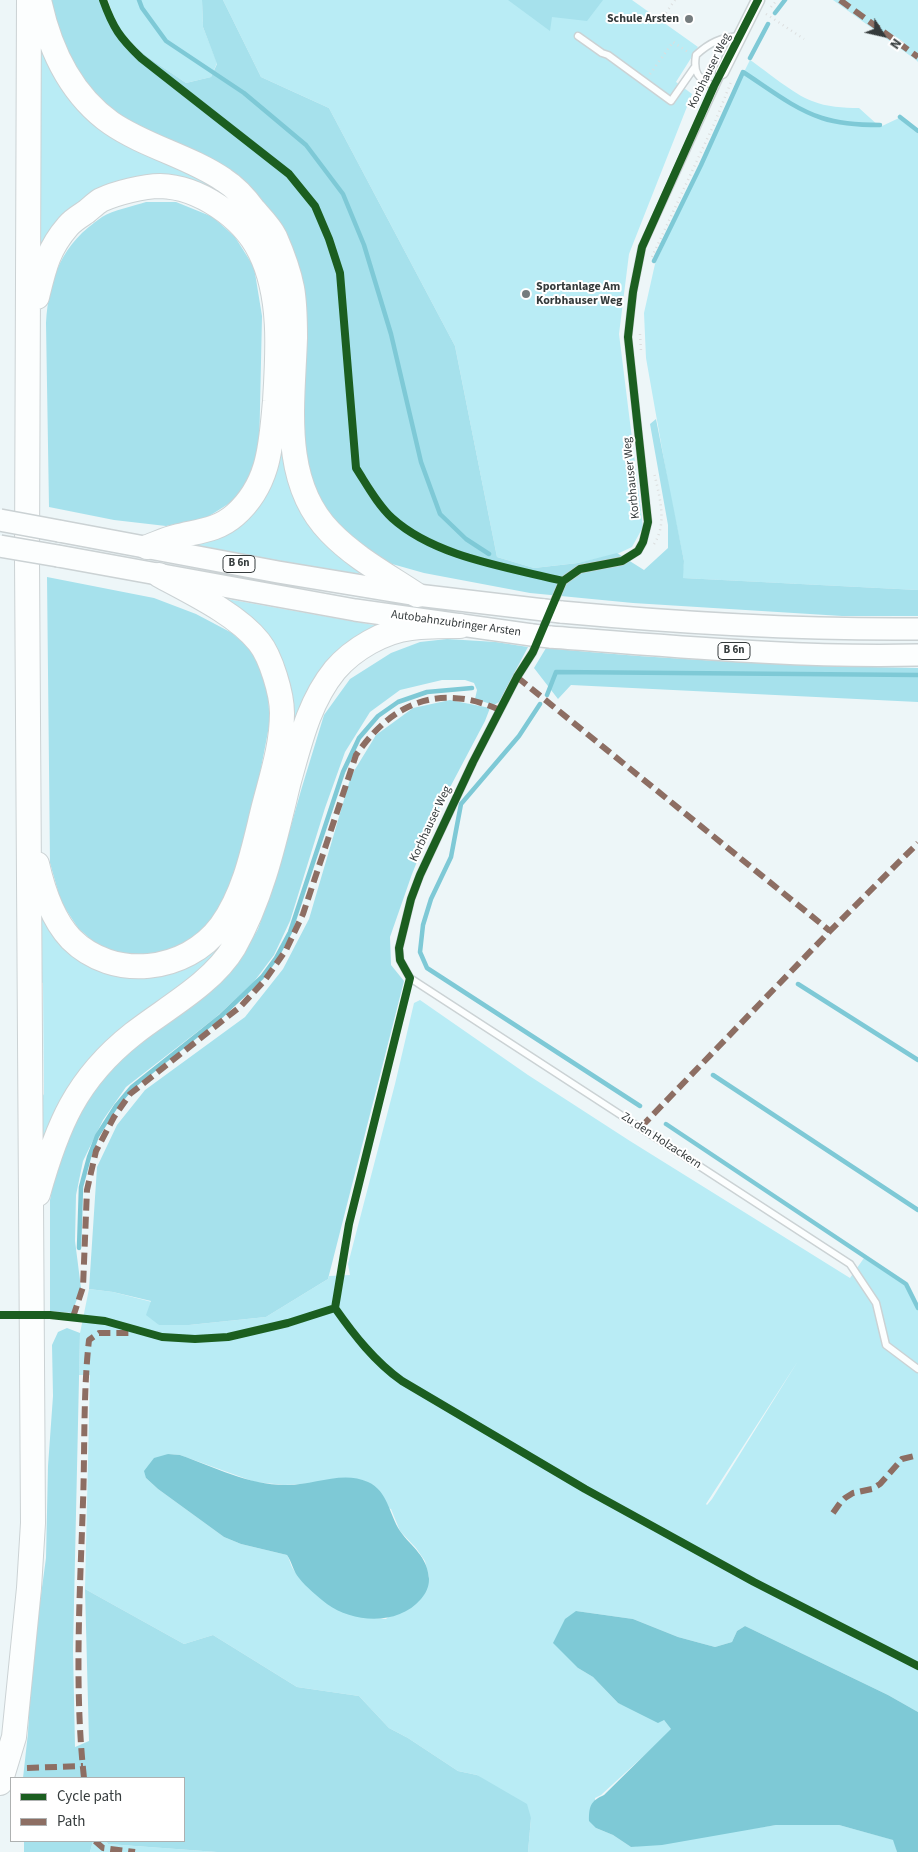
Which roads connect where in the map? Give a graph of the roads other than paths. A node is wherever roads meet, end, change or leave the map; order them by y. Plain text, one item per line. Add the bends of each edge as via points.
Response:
1 (29, 0) edge
2 (39, 0) edge
3 (758, 0) edge
4 (578, 36) dead end
5 (740, 36) junction
6 (694, 68) junction
7 (728, 74) joint
8 (714, 86) junction
9 (28, 348) junction
10 (0, 520) edge
11 (0, 546) edge
12 (147, 547) junction
13 (159, 575) junction
14 (417, 595) junction
15 (460, 626) junction
16 (918, 629) edge
17 (918, 655) edge
18 (29, 835) junction
19 (410, 978) joint
20 (30, 1220) junction
21 (918, 1369) edge
22 (0, 1782) edge

1 - 9 highway
2 - 14 highway via 48,38 63,69 84,98 111,122 225,180 246,200 274,236 292,288 295,320 292,435 297,471 304,492 329,532 362,560
3 - 5 street, Korbhauser Weg
4 - 6 lane via 670,101
5 - 6 lane via 725,37 707,45 696,55
5 - 7 street, Korbhauser Weg
6 - 8 lane via 698,76
7 - 8 lane, Korbhauser Weg
8 - 19 lane, Korbhauser Weg via 642,247 633,292 628,337 648,522 644,542 638,551 622,561 580,569 563,581 533,652 473,762 420,875 399,948 400,960
9 - 12 highway via 45,262 70,224 101,200 160,186 188,191 220,205 241,225 260,251 271,282 277,316 273,427 263,478 252,497 234,516 216,527
9 - 18 highway
10 - 12 highway, Autobahnzubringer Arsten / B 6n, bridge
11 - 13 highway, Autobahnzubringer Arsten / B 6n, bridge
12 - 14 highway, Autobahnzubringer Arsten / B 6n
13 - 15 highway, Autobahnzubringer Arsten / B 6n
13 - 18 highway via 234,619 260,642 276,675 282,712 280,747 248,866 232,906 220,926 203,944 185,955 145,967 110,962 83,950 58,922 42,884
14 - 16 highway, Autobahnzubringer Arsten / B 6n via 644,620 756,627
15 - 17 highway, Autobahnzubringer Arsten / B 6n via 689,649
15 - 20 highway via 410,628 372,641 355,651 322,687 309,713 256,900 232,949 214,972 134,1034 94,1070 58,1129
18 - 20 highway
19 - 21 lane, Zu den Holzackern via 850,1264 876,1303 886,1345
20 - 22 highway via 32,1523 29,1588 14,1737

